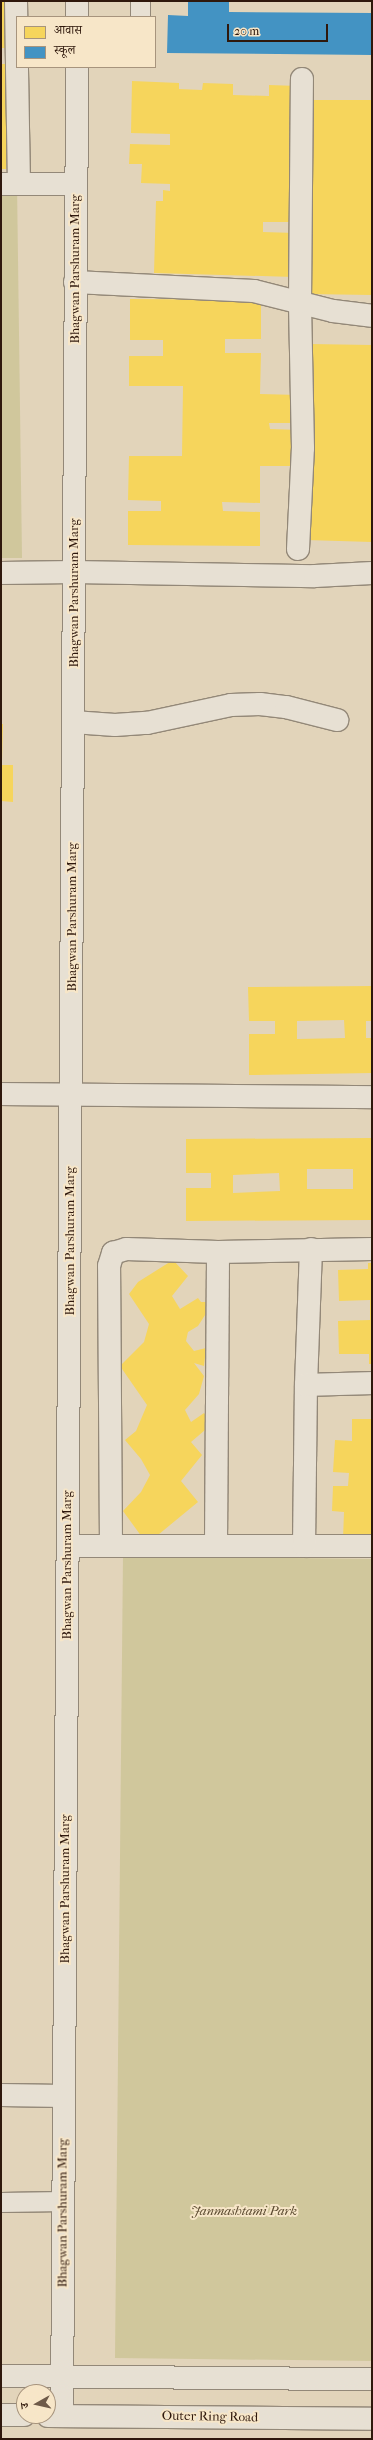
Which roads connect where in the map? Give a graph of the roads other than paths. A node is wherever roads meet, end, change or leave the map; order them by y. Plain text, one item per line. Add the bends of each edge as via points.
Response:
1 (16, 1) edge
2 (77, 1) edge
3 (140, 1) edge
4 (16, 16) edge
5 (77, 16) edge
6 (140, 16) edge
7 (17, 68) edge
8 (77, 68) edge
9 (302, 79) dead end
10 (10, 184) edge
11 (76, 184) junction
12 (75, 282) junction
13 (300, 302) junction
14 (372, 316) edge
15 (298, 549) dead end
16 (74, 572) junction
17 (1, 573) edge
18 (372, 573) edge
19 (336, 720) dead end
20 (73, 722) junction
21 (1, 1094) edge
22 (71, 1094) junction
23 (372, 1097) edge
24 (311, 1249) junction
25 (372, 1249) edge
26 (218, 1252) junction
27 (372, 1383) edge
28 (306, 1385) junction
29 (216, 1544) junction
30 (68, 1546) junction
31 (112, 1546) junction
32 (304, 1546) junction
33 (372, 1546) edge
34 (1, 2095) edge
35 (64, 2096) junction
36 (63, 2201) junction
37 (1, 2202) edge
38 (62, 2375) junction
39 (1, 2376) edge
40 (372, 2379) edge
41 (56, 2410) edge
42 (1, 2415) edge
43 (16, 2415) edge
44 (56, 2416) edge
45 (372, 2419) edge

1 - 4 street
2 - 5 street
3 - 6 lane
7 - 10 street
8 - 11 street, Bhagwan Parshuram Marg
9 - 13 street
10 - 11 street
11 - 12 street, Bhagwan Parshuram Marg
12 - 13 street via 246,291
12 - 16 street, Bhagwan Parshuram Marg
13 - 14 street via 333,312
13 - 15 street via 303,448
16 - 17 street
16 - 18 street via 315,576
16 - 20 street, Bhagwan Parshuram Marg
19 - 20 street via 286,707 260,704 231,705 147,723 114,725
20 - 22 street, Bhagwan Parshuram Marg
21 - 22 street
22 - 23 street
22 - 30 street, Bhagwan Parshuram Marg
24 - 25 street
24 - 26 street
24 - 28 street
26 - 29 street
26 - 31 street via 126,1248 113,1253 109,1266
27 - 28 street
28 - 32 street
29 - 31 street
29 - 32 street
30 - 31 street
30 - 35 street, Bhagwan Parshuram Marg
32 - 33 street
34 - 35 street
35 - 36 street, Bhagwan Parshuram Marg
36 - 37 lane
36 - 38 street, Bhagwan Parshuram Marg
38 - 39 street
38 - 40 street
38 - 41 street, Bhagwan Parshuram Marg
42 - 43 street
44 - 45 street, Outer Ring Road

